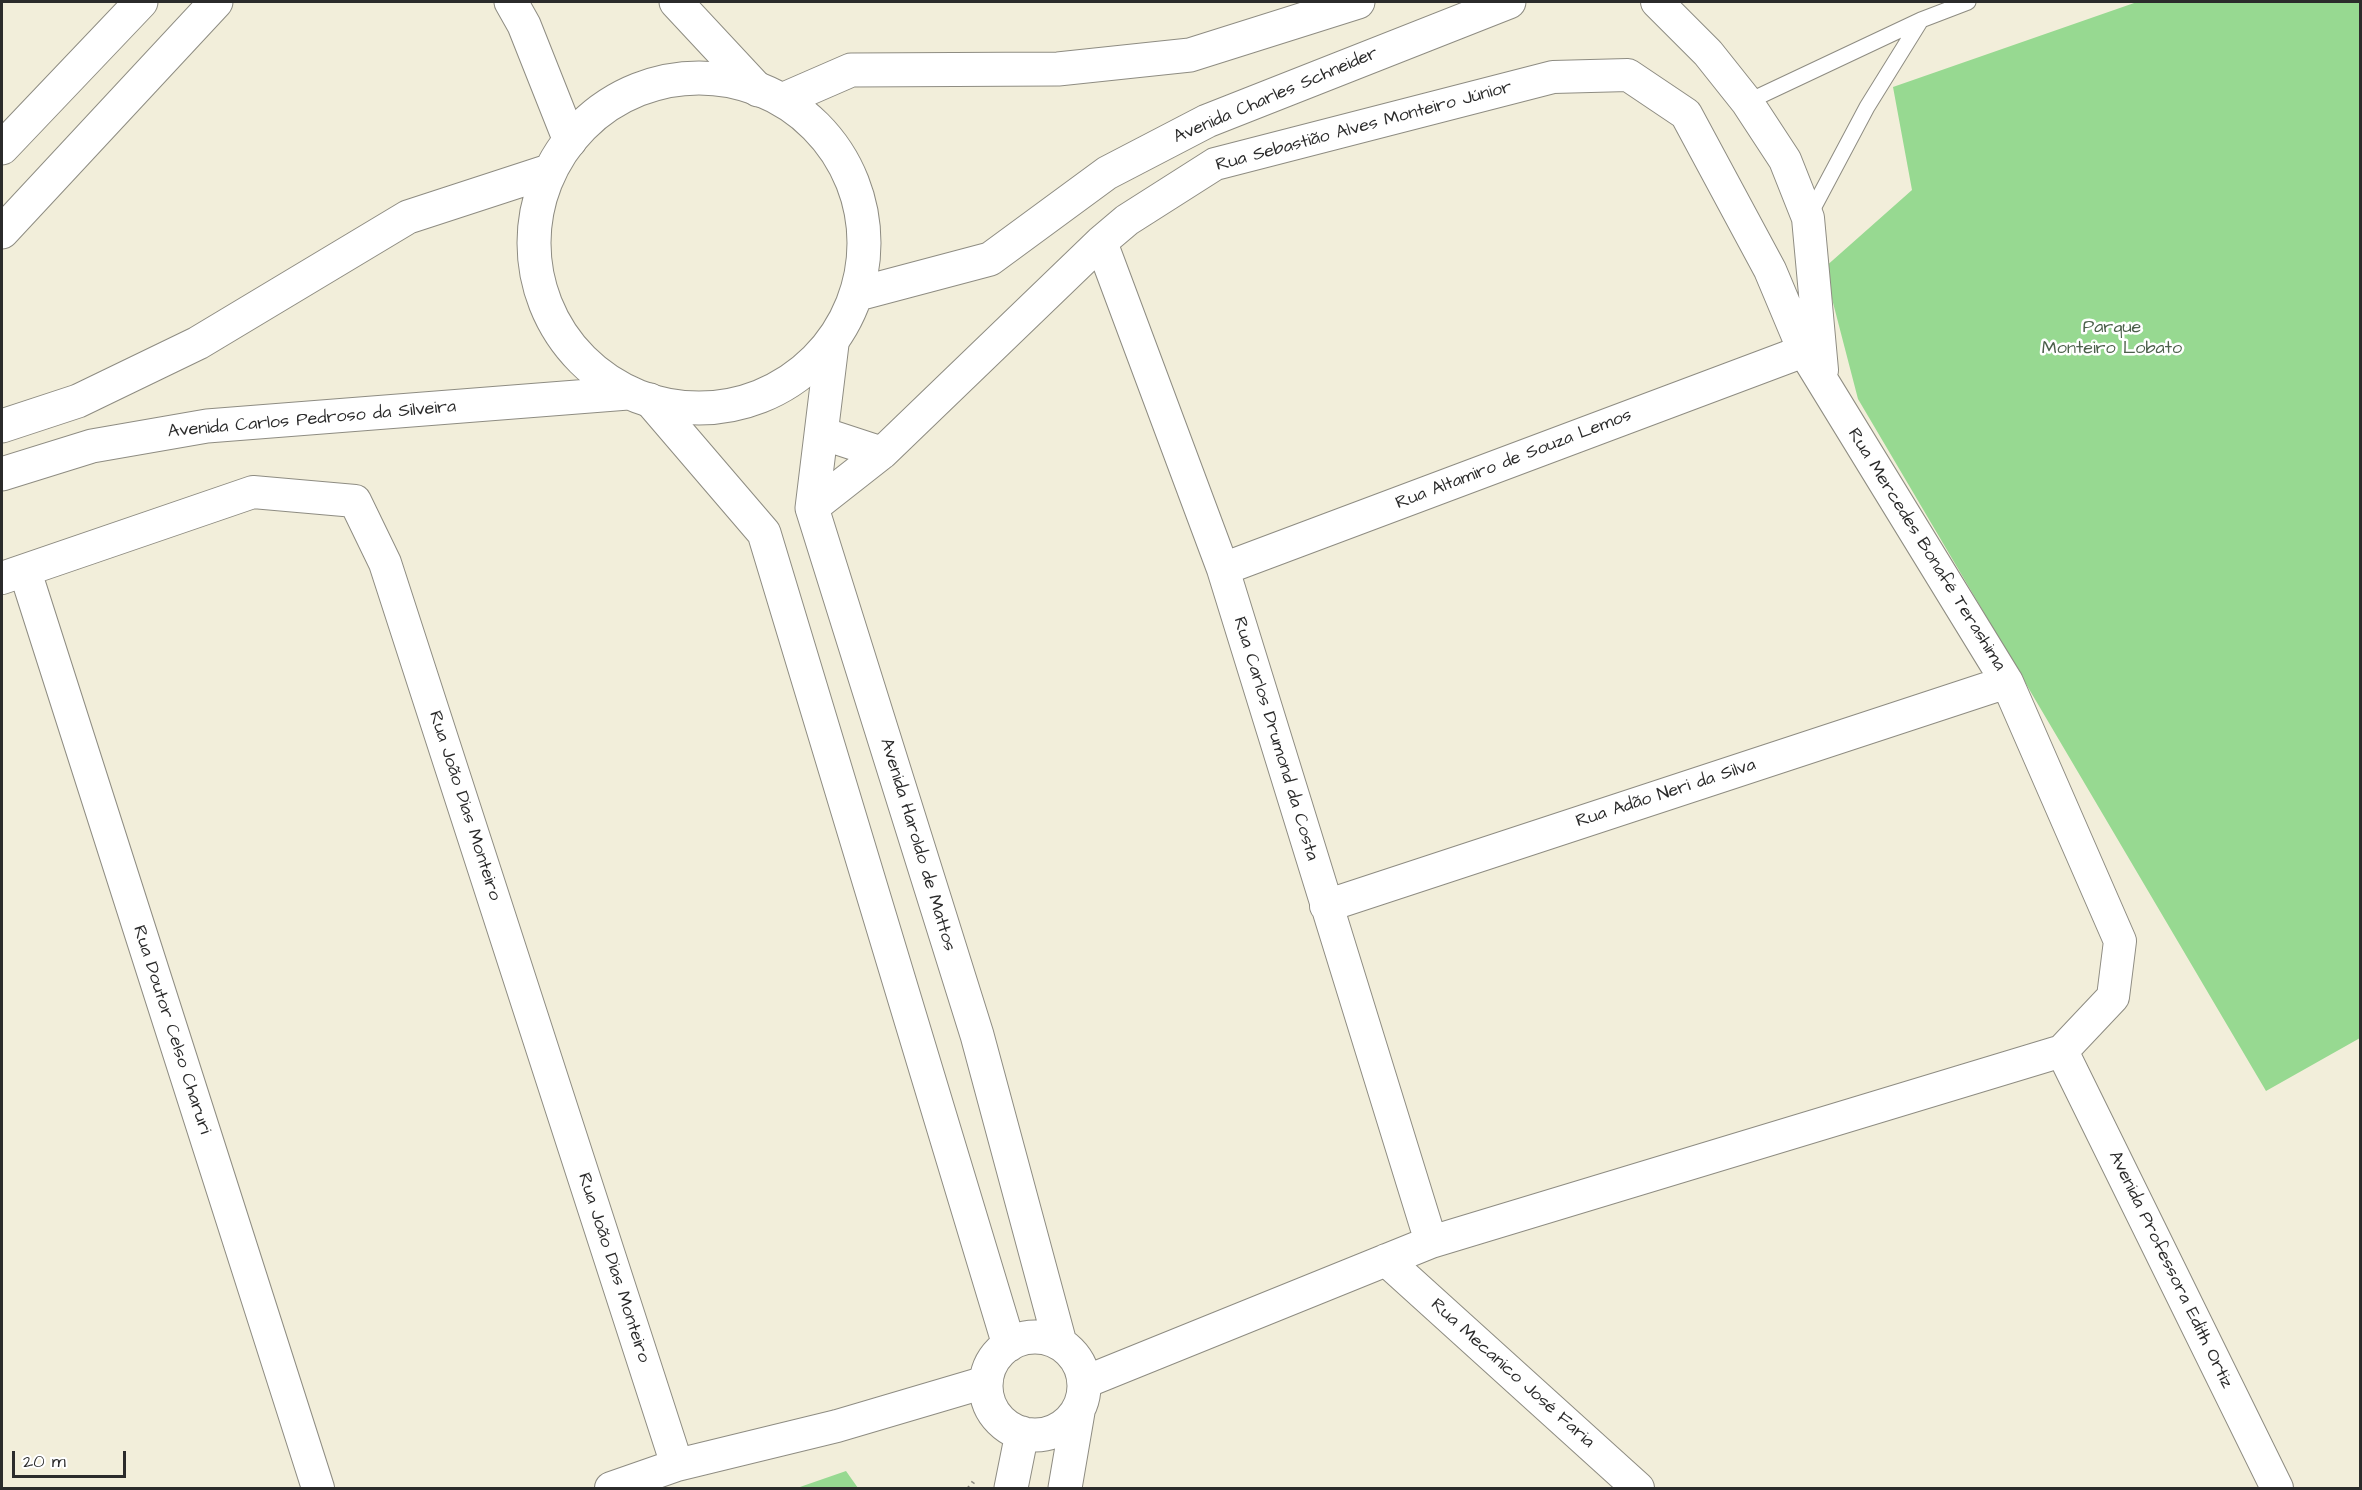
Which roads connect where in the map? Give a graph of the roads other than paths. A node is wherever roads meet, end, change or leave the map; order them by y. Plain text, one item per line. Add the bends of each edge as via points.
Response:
1 (141, 2) edge
2 (216, 2) edge
3 (512, 2) edge
4 (676, 2) edge
5 (1358, 2) edge
6 (1509, 2) edge
7 (1657, 2) edge
8 (1968, 2) edge
9 (1921, 20) junction
10 (1628, 75) joint
11 (770, 95) junction
12 (1748, 102) junction
13 (570, 141) junction
14 (2, 148) edge
15 (549, 171) junction
16 (1808, 219) junction
17 (2, 232) edge
18 (1101, 242) junction
19 (858, 294) junction
20 (832, 344) junction
21 (1804, 351) junction
22 (1823, 383) junction
23 (639, 396) junction
24 (2, 426) edge
25 (821, 433) junction
26 (882, 453) junction
27 (2, 474) edge
28 (812, 508) junction
29 (1223, 569) junction
30 (13, 575) edge
31 (2007, 682) junction
32 (1326, 906) junction
33 (2062, 1051) junction
34 (1431, 1242) junction
35 (1386, 1260) junction
36 (1060, 1343) junction
37 (1009, 1345) junction
38 (986, 1382) junction
39 (1082, 1397) junction
40 (1023, 1434) junction
41 (677, 1465) junction
42 (1627, 1485) edge
43 (318, 1488) edge
44 (610, 1488) edge
45 (1011, 1488) edge
46 (1065, 1488) edge
47 (2277, 1488) edge

1 - 14 main road
2 - 17 main road
3 - 13 main road
4 - 11 main road
5 - 11 main road via 1190,55 1058,69 851,70
6 - 19 main road, Avenida Charles Schneider via 1206,121 1107,173 990,259
7 - 12 street via 1708,53
8 - 9 lane
9 - 12 lane
9 - 16 lane via 1867,107
10 - 18 street, Rua Sebastião Alves Monteiro Júnior via 1553,77 1215,164 1127,220
10 - 21 street, Rua Mercedes Bonafé Terashima via 1686,114 1770,270
11 - 13 main road via 723,79 670,80 621,97 579,128
11 - 19 main road via 823,132 854,181 867,237
12 - 16 street via 1785,160
13 - 15 main road
15 - 23 main road via 534,221 535,273 553,323 585,364
15 - 24 main road via 408,217 198,343 78,401
16 - 22 street
18 - 26 street, Rua Sebastião Alves Monteiro Júnior
18 - 29 street, Rua Carlos Drumond da Costa
19 - 20 main road
20 - 23 main road via 789,383 736,405 678,408
20 - 25 main road, Avenida Haroldo de Mattos
21 - 22 street, Rua Mercedes Bonafé Terashima
21 - 29 street, Rua Altamiro de Souza Lemos
22 - 31 street, Rua Mercedes Bonafé Terashima
23 - 27 main road, Avenida Carlos Pedroso da Silveira via 207,426 92,446
23 - 37 main road via 764,533
25 - 26 street
25 - 28 main road, Avenida Haroldo de Mattos
26 - 28 street, Rua Sebastião Alves Monteiro Júnior
28 - 36 main road, Avenida Haroldo de Mattos via 977,1035
29 - 32 street, Rua Carlos Drumond da Costa
30 - 41 street, Rua João Dias Monteiro via 253,492 355,501 385,563
30 - 43 street, Rua Doutor Celso Charuri
31 - 32 street, Rua Adão Neri da Silva
31 - 33 street, Rua Mercedes Bonafé Terashima via 2120,940 2113,997
32 - 34 street, Rua Carlos Drumond da Costa
33 - 34 street
33 - 47 street, Avenida Professora Edith Ortiz
34 - 35 street
35 - 39 street
35 - 42 street, Rua Mecanico José Faria
36 - 37 main road via 1029,1337
36 - 39 main road via 1081,1366
37 - 38 main road via 990,1365
38 - 40 main road via 987,1399 994,1414
38 - 41 street via 837,1426
39 - 40 main road via 1067,1423 1054,1432
39 - 46 main road
40 - 45 main road
41 - 44 street

